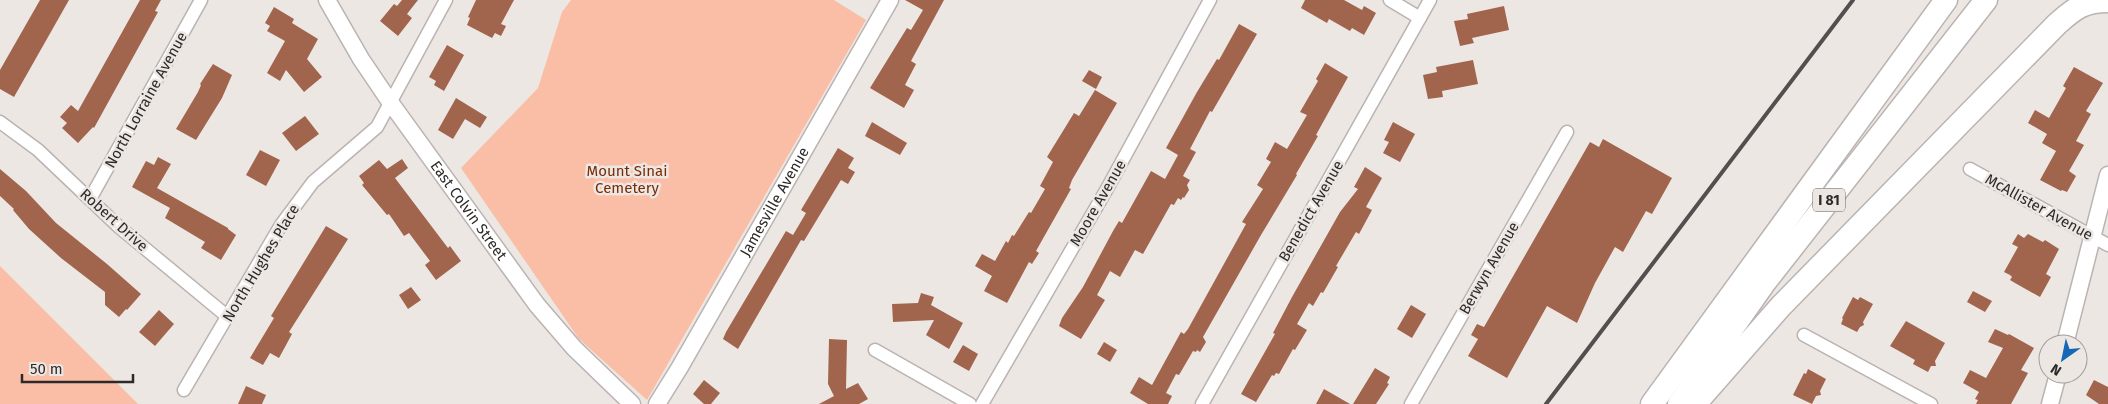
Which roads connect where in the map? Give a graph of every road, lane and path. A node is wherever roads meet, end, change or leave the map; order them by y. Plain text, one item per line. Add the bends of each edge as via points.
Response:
1 (201, 0) edge
2 (327, 0) edge
3 (446, 0) edge
4 (890, 0) edge
5 (1210, 0) edge
6 (1390, 0) edge
7 (1430, 0) edge
8 (1946, 0) edge
9 (1986, 0) edge
10 (2108, 1) edge
11 (1420, 18) junction
12 (390, 102) junction
13 (0, 122) edge
14 (1567, 132) dead end
15 (1970, 169) dead end
16 (2108, 175) edge
17 (90, 199) junction
18 (2092, 237) junction
19 (2108, 246) edge
20 (228, 317) junction
21 (2068, 334) edge
22 (1804, 335) dead end
23 (875, 350) dead end
24 (2055, 384) edge
25 (184, 390) dead end
26 (632, 404) edge
27 (657, 404) edge
28 (970, 404) edge
29 (982, 404) edge
30 (1202, 404) edge
31 (1412, 404) edge
32 (1652, 404) edge
33 (1679, 404) edge
34 (1695, 404) edge
35 (1931, 404) edge
36 (2050, 404) edge

1 - 17 street, North Lorraine Avenue
2 - 12 street, East Colvin Street
3 - 12 street, North Hughes Place
4 - 27 street, Jamesville Avenue
5 - 29 street, Moore Avenue via 1108,187
6 - 11 street
7 - 11 street, Benedict Avenue
8 - 32 highway, I 81
9 - 33 highway, I 81 via 1765,282
10 - 34 highway via 2078,6 2057,24 1781,306
11 - 30 street, Benedict Avenue
12 - 20 street, North Hughes Place via 377,127 314,182 281,225
12 - 26 street, East Colvin Street via 537,305 574,348
13 - 17 street, Robert Drive via 38,150
14 - 31 street, Berwyn Avenue
15 - 18 street, McAllister Avenue
16 - 18 street
17 - 20 street, Robert Drive
18 - 19 street, McAllister Avenue
18 - 21 street
20 - 25 street, North Hughes Place
22 - 35 street
23 - 28 street
24 - 36 street

